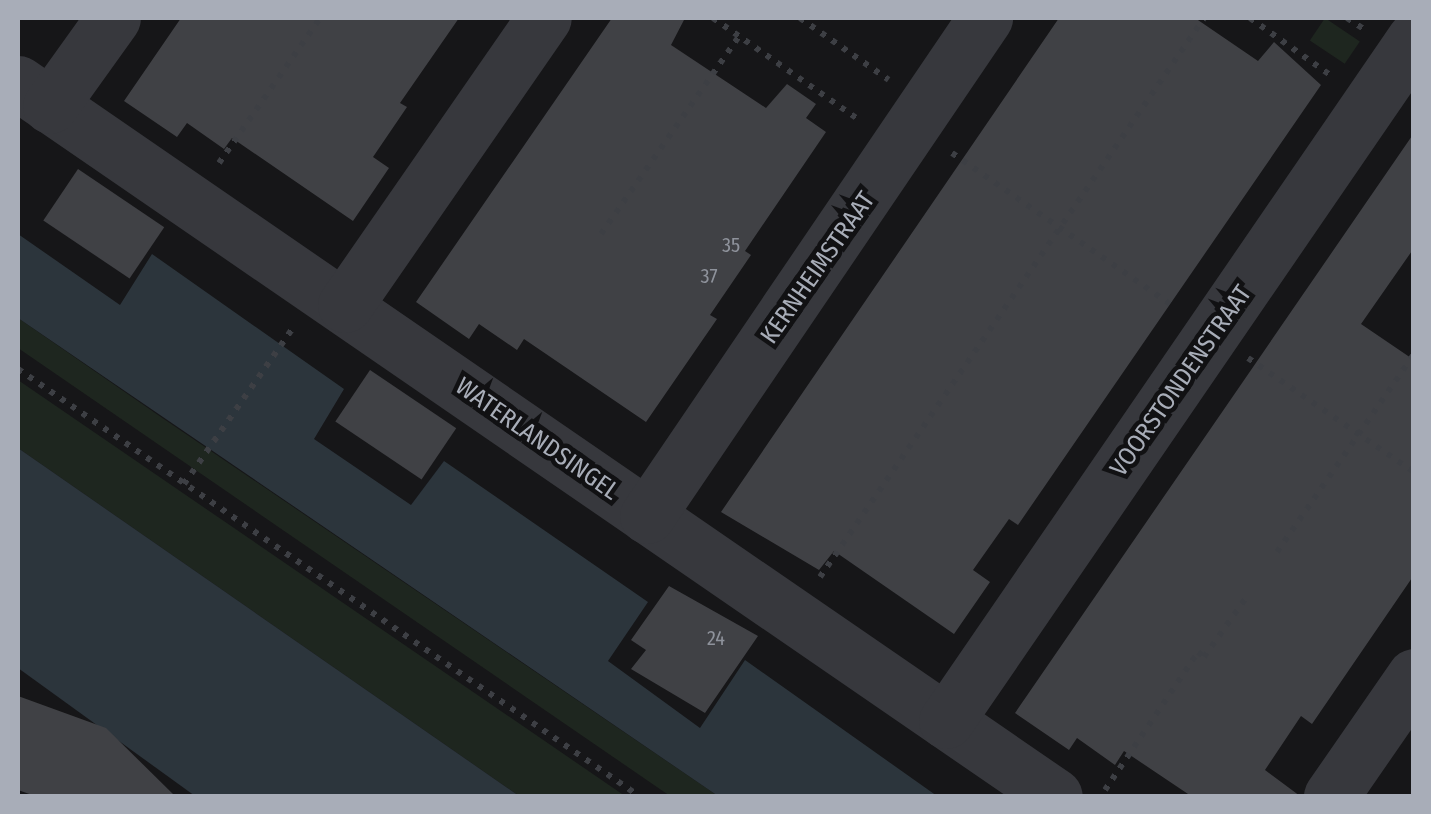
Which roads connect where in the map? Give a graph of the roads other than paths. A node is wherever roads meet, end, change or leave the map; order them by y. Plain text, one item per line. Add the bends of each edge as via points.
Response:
1 (113, 18) edge
2 (544, 18) edge
3 (985, 18) edge
4 (1414, 39) edge
5 (34, 95) edge
6 (345, 305) junction
7 (647, 516) junction
8 (1414, 676) edge
9 (946, 721) junction
10 (1080, 793) edge
11 (1331, 796) edge

1 - 5 street
2 - 6 street
3 - 7 street, KERNHEIMSTRAAT
4 - 9 street, VOORSTONDENSTRAAT
5 - 6 street, WATERLANDSINGEL
6 - 7 street, WATERLANDSINGEL
7 - 9 street, WATERLANDSINGEL
8 - 11 street
9 - 10 street, WATERLANDSINGEL

